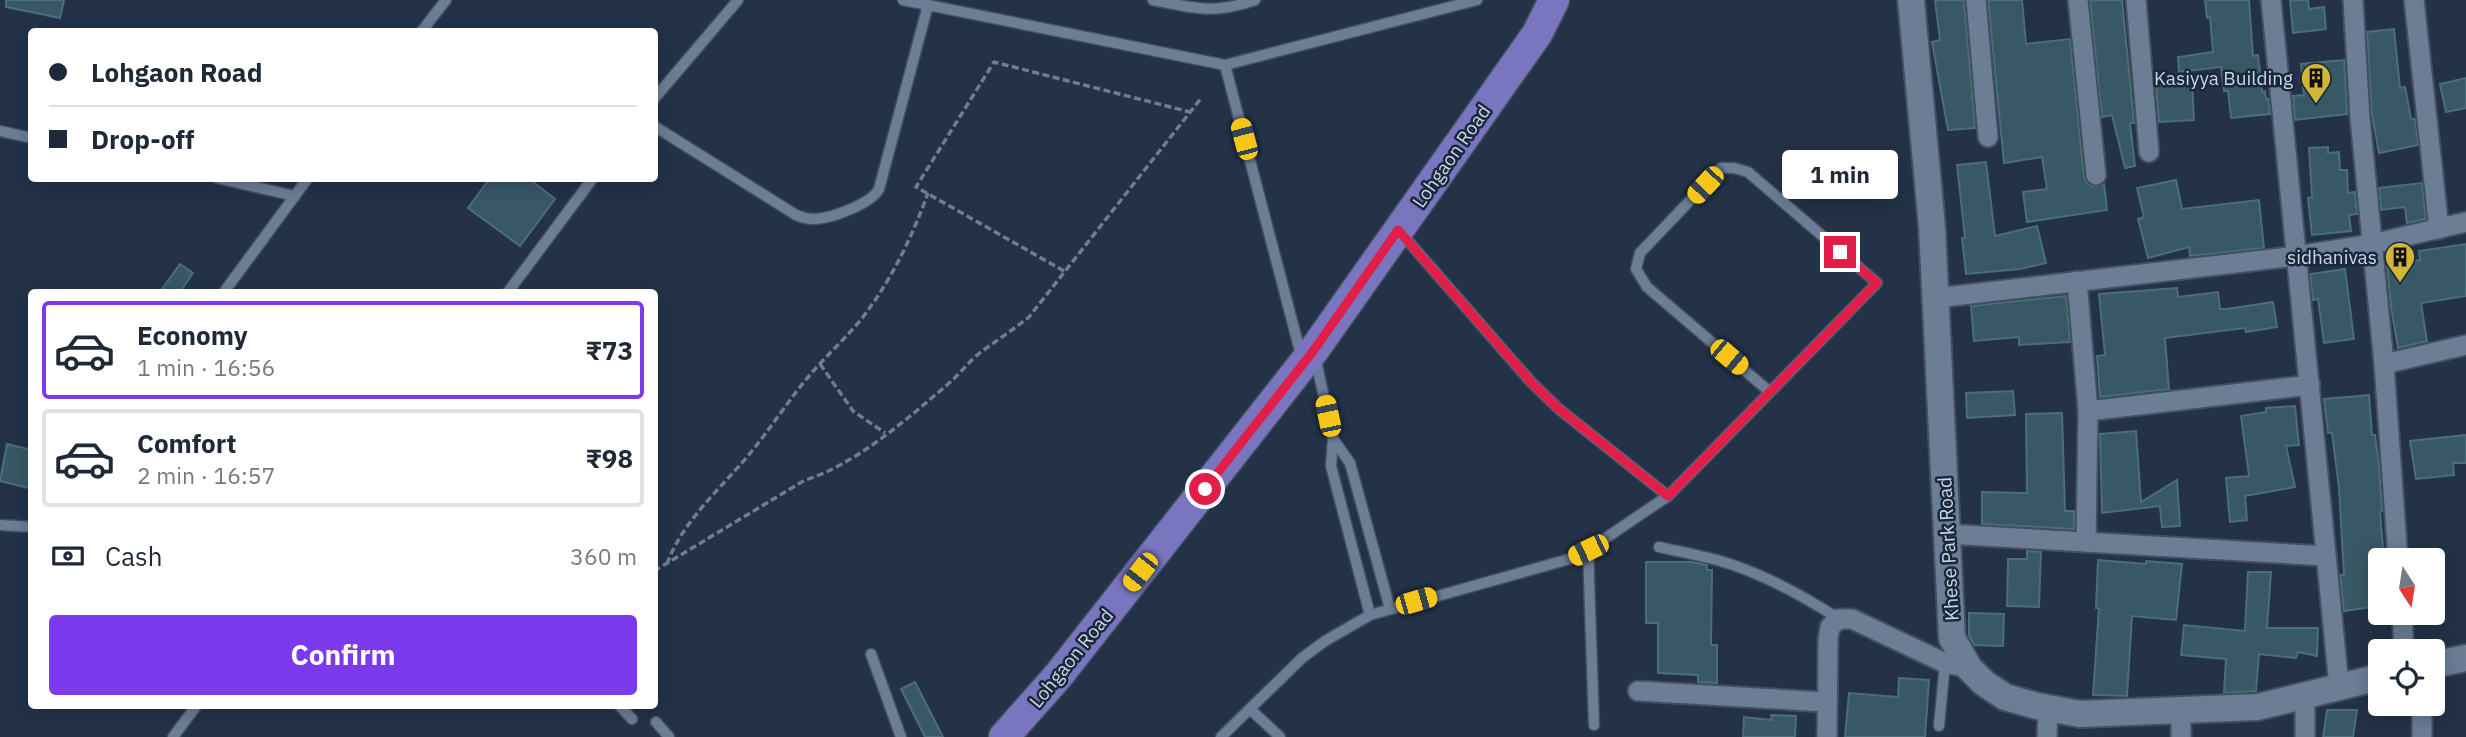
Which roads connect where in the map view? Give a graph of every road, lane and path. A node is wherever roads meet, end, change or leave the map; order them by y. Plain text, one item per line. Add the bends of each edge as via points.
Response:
1 (446, 0) edge
2 (738, 0) edge
3 (903, 0) edge
4 (1153, 0) edge
5 (1255, 0) edge
6 (1477, 0) edge
7 (1554, 0) edge
8 (1911, 0) edge
9 (1976, 0) edge
10 (2078, 0) edge
11 (2137, 0) edge
12 (2271, 0) edge
13 (2353, 0) edge
14 (2414, 0) edge
15 (933, 4) edge
16 (424, 28) edge
17 (1224, 65) junction
18 (658, 94) edge
19 (1202, 97) dead end
20 (1191, 111) junction
21 (658, 129) edge
22 (0, 131) edge
23 (28, 137) edge
24 (1988, 137) dead end
25 (2149, 152) dead end
26 (2096, 175) dead end
27 (234, 182) edge
28 (305, 182) edge
29 (590, 182) edge
30 (928, 194) junction
31 (295, 196) junction
32 (2466, 222) edge
33 (2439, 229) junction
34 (1398, 230) junction
35 (2372, 244) junction
36 (2297, 256) junction
37 (1064, 271) junction
38 (2077, 281) junction
39 (226, 289) edge
40 (510, 289) edge
41 (1936, 298) junction
42 (2466, 345) edge
43 (1309, 357) junction
44 (820, 364) junction
45 (2384, 364) junction
46 (2310, 385) junction
47 (1770, 392) junction
48 (2088, 411) junction
49 (885, 433) junction
50 (1333, 439) junction
51 (1668, 496) junction
52 (0, 525) edge
53 (28, 527) edge
54 (1947, 534) junction
55 (2086, 542) junction
56 (1659, 547) dead end
57 (2397, 548) edge
58 (1588, 550) junction
59 (2326, 556) junction
60 (667, 564) junction
61 (658, 569) edge
62 (1390, 609) junction
63 (1370, 615) junction
64 (1839, 620) junction
65 (871, 654) dead end
66 (2466, 658) edge
67 (2445, 662) edge
68 (1957, 666) junction
69 (2368, 680) edge
70 (2339, 687) junction
71 (1638, 691) dead end
72 (2305, 695) junction
73 (1826, 702) junction
74 (2048, 708) junction
75 (194, 709) edge
76 (623, 709) edge
77 (1250, 709) junction
78 (2422, 716) edge
79 (632, 719) dead end
80 (656, 722) dead end
81 (2181, 724) edge
82 (1594, 726) dead end
83 (1939, 726) dead end
84 (173, 737) edge
85 (669, 737) edge
86 (901, 737) edge
87 (1004, 737) edge
88 (1221, 737) edge
89 (1280, 737) edge
90 (1827, 737) edge
91 (2047, 737) edge
92 (2305, 737) edge
93 (2422, 737) edge

1 - 16 lane
2 - 18 lane
3 - 15 lane
4 - 5 lane via 1217,10
6 - 17 lane
7 - 34 main road, Lohgaon Road via 1537,34
8 - 41 street, Khese Park Road
9 - 24 street
10 - 26 street
11 - 25 street
12 - 36 street
13 - 35 street
14 - 33 street
15 - 17 lane
15 - 21 lane via 879,189 866,203 822,218 796,215
17 - 43 lane
19 - 20 path
20 - 30 path via 994,62 916,187
20 - 37 path
22 - 23 lane
27 - 31 lane
28 - 31 lane
29 - 40 lane
30 - 37 path
30 - 44 path via 894,270 863,317
31 - 39 lane
32 - 33 street
33 - 35 street
34 - 43 main road, Lohgaon Road
34 - 51 lane via 1531,382
35 - 36 street
35 - 45 street
36 - 38 street
36 - 46 street
37 - 49 path via 1029,317
38 - 41 street
38 - 48 street
41 - 54 street, Khese Park Road
42 - 45 street
43 - 50 lane
43 - 87 main road, Lohgaon Road via 1058,676
44 - 49 path via 853,411
44 - 60 path via 695,517
45 - 57 street
46 - 48 street
46 - 59 street
47 - 47 lane via 1877,283 1748,172 1721,168 1640,253 1636,269 1647,287
47 - 51 lane
48 - 55 street
49 - 60 path via 853,459 805,480
50 - 62 lane via 1350,463
50 - 63 lane via 1331,466
51 - 58 lane
52 - 53 lane
54 - 55 street
54 - 68 street, Khese Park Road
55 - 59 street
56 - 64 lane via 1762,577
58 - 62 lane
58 - 82 lane
59 - 70 street
60 - 61 path
62 - 63 lane
63 - 77 lane via 1310,652
64 - 68 street via 1852,620
64 - 73 street via 1830,627 1828,639
65 - 86 lane
66 - 67 street
68 - 74 street, Khese Park Road via 2005,696
68 - 83 lane
69 - 70 street, Khese Park Road
70 - 72 street, Khese Park Road
71 - 73 street
72 - 81 street, Khese Park Road
72 - 92 street
73 - 90 street
74 - 81 street, Khese Park Road
74 - 91 street
75 - 84 lane
76 - 79 lane
77 - 88 lane
77 - 89 lane
78 - 93 street
80 - 85 lane

